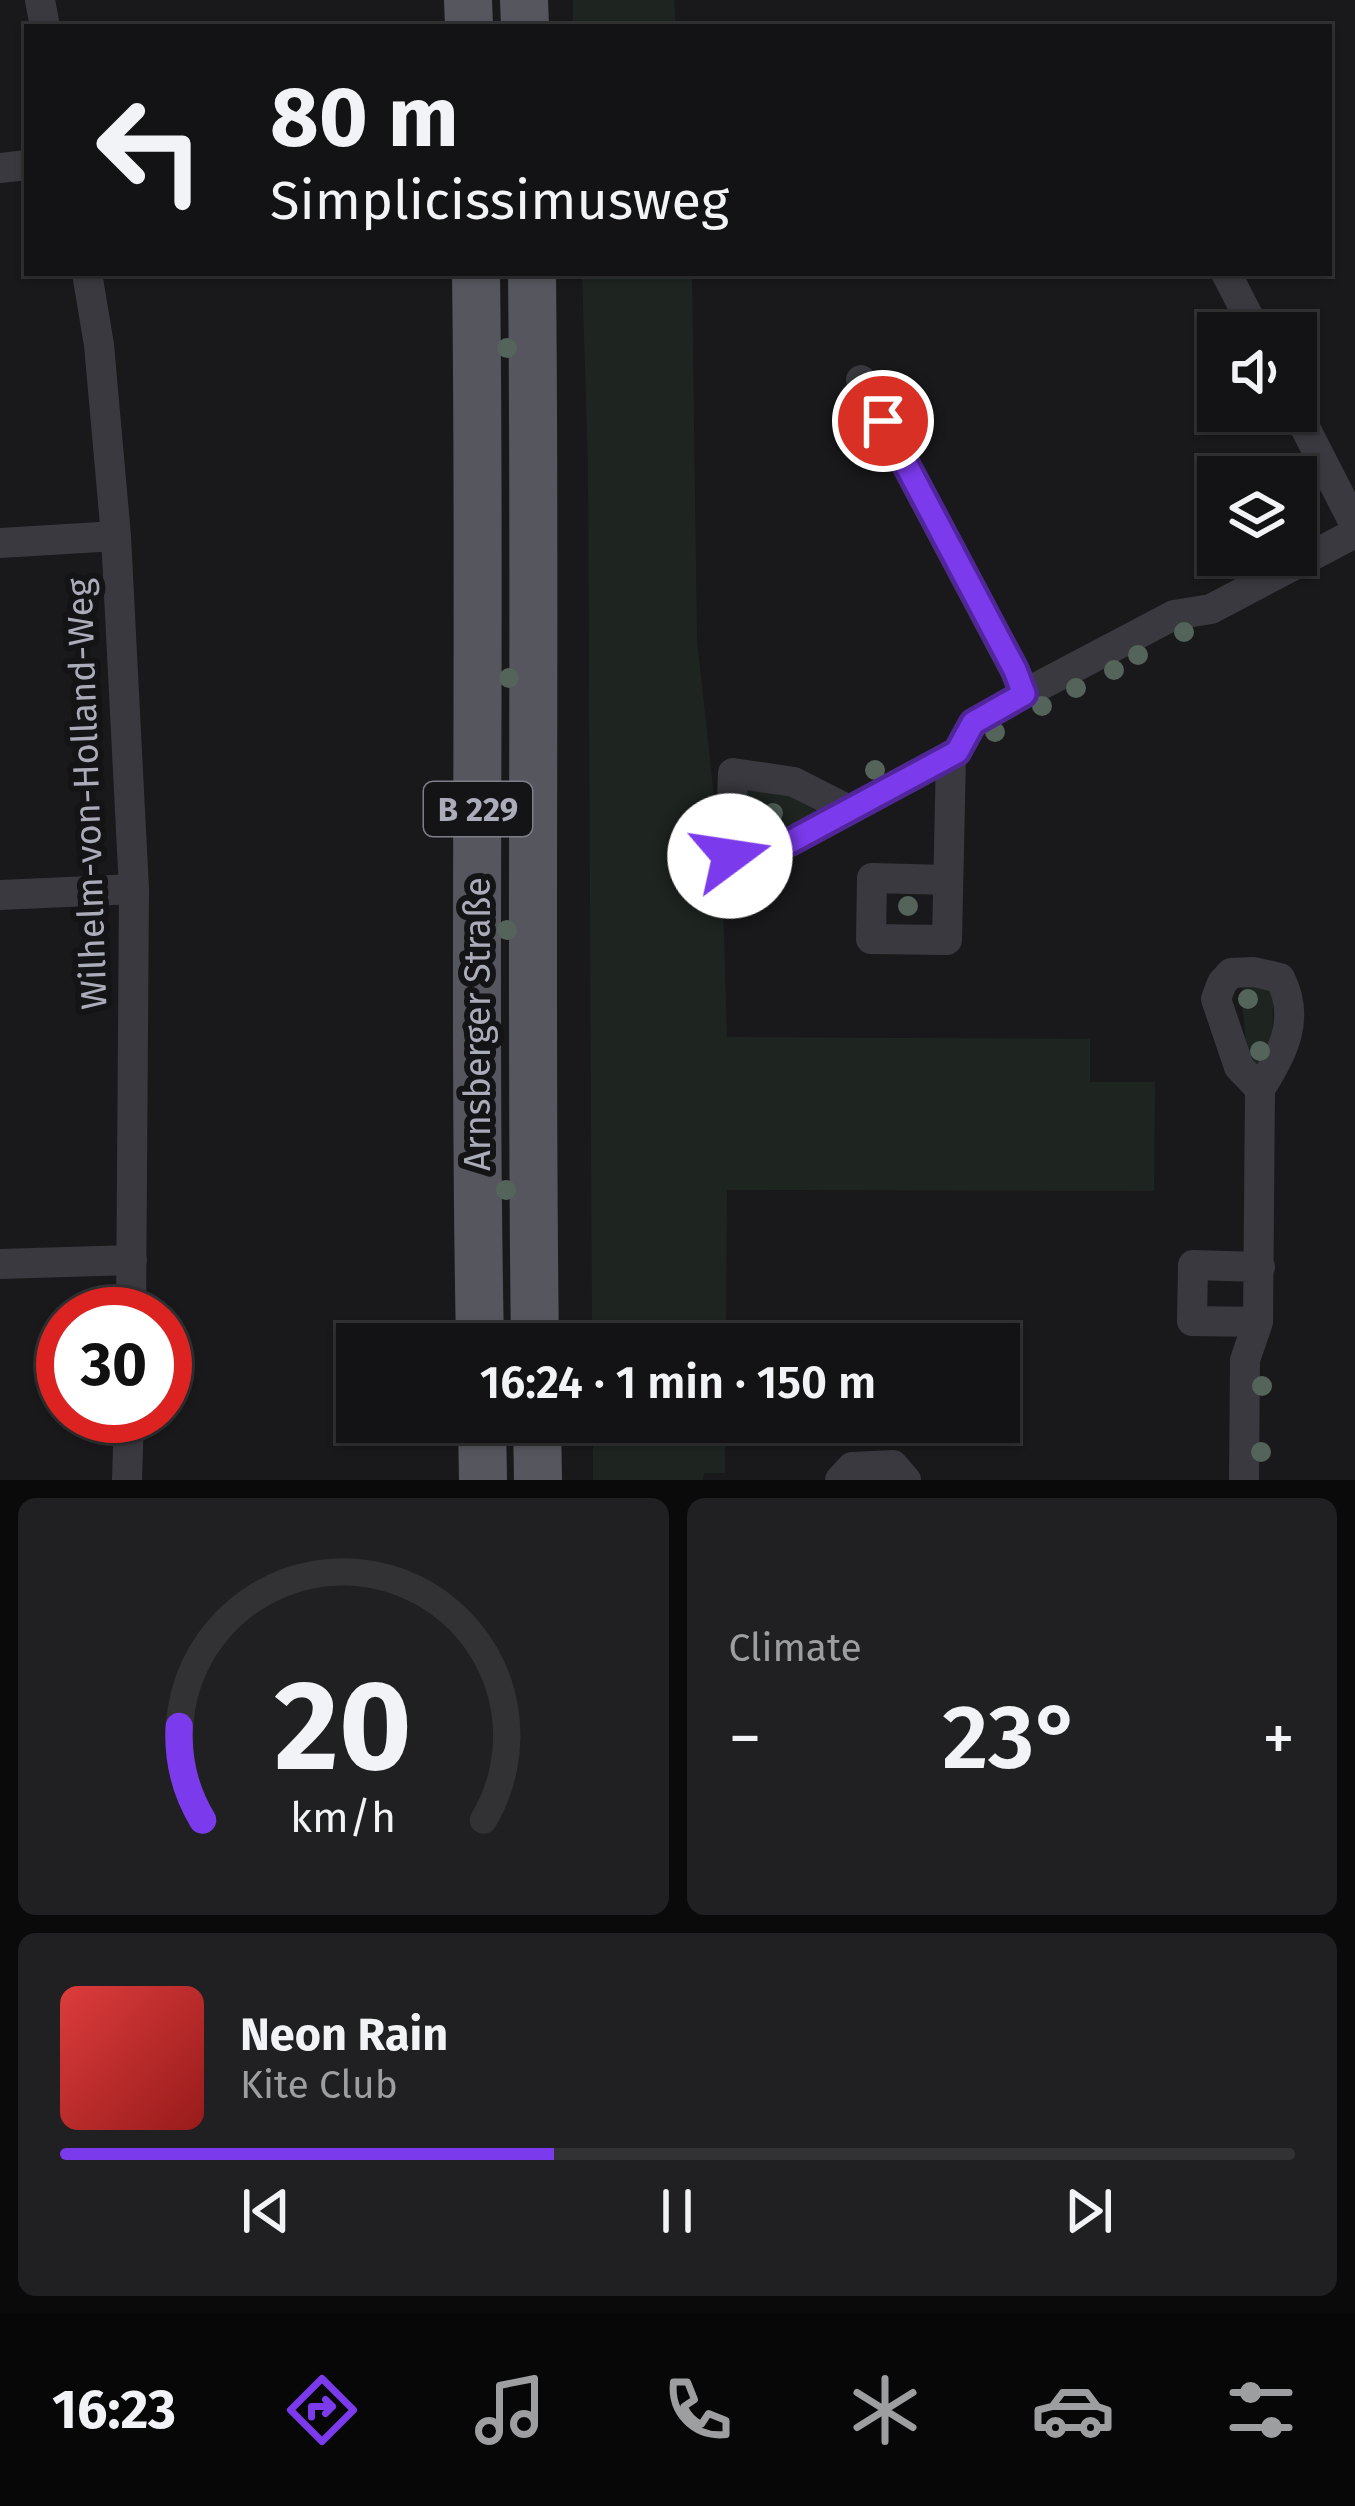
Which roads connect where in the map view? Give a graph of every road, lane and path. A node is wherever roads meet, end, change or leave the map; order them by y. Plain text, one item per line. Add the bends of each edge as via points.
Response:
1 (88, 276) edge
2 (476, 276) edge
3 (532, 276) edge
4 (1228, 276) edge
5 (1246, 312) edge
6 (861, 380) dead end
7 (1307, 432) edge
8 (1355, 529) edge
9 (116, 536) junction
10 (0, 543) edge
11 (1024, 694) junction
12 (951, 755) junction
13 (848, 810) dead end
14 (948, 880) dead end
15 (134, 889) junction
16 (0, 895) edge
17 (1260, 1089) dead end
18 (132, 1260) junction
19 (0, 1264) edge
20 (1260, 1267) junction
21 (132, 1287) edge
22 (1258, 1322) junction
23 (480, 1323) edge
24 (536, 1323) edge
25 (129, 1443) edge
26 (482, 1443) edge
27 (537, 1443) edge
28 (128, 1480) edge
29 (483, 1480) edge
30 (538, 1480) edge
31 (840, 1480) edge
32 (906, 1480) edge
33 (1244, 1480) edge

1 - 9 street, Wilhelm-von-Holland-Weg
2 - 23 main road, Arnsberger Straße / B 229
3 - 24 main road, Arnsberger Straße / B 229
4 - 5 street
6 - 11 street
7 - 8 street
8 - 11 street via 1211,608 1174,615
9 - 10 street
9 - 15 street, Wilhelm-von-Holland-Weg
11 - 12 street via 973,723
12 - 13 street
12 - 14 street
15 - 16 street
15 - 18 street, Wilhelm-von-Holland-Weg
17 - 20 street
18 - 19 street
18 - 21 street, Wilhelm-von-Holland-Weg
20 - 22 street
20 - 22 street via 1193,1265 1192,1321
22 - 33 street via 1245,1360
25 - 28 street
26 - 29 main road
27 - 30 main road
31 - 32 street via 852,1466 893,1465

